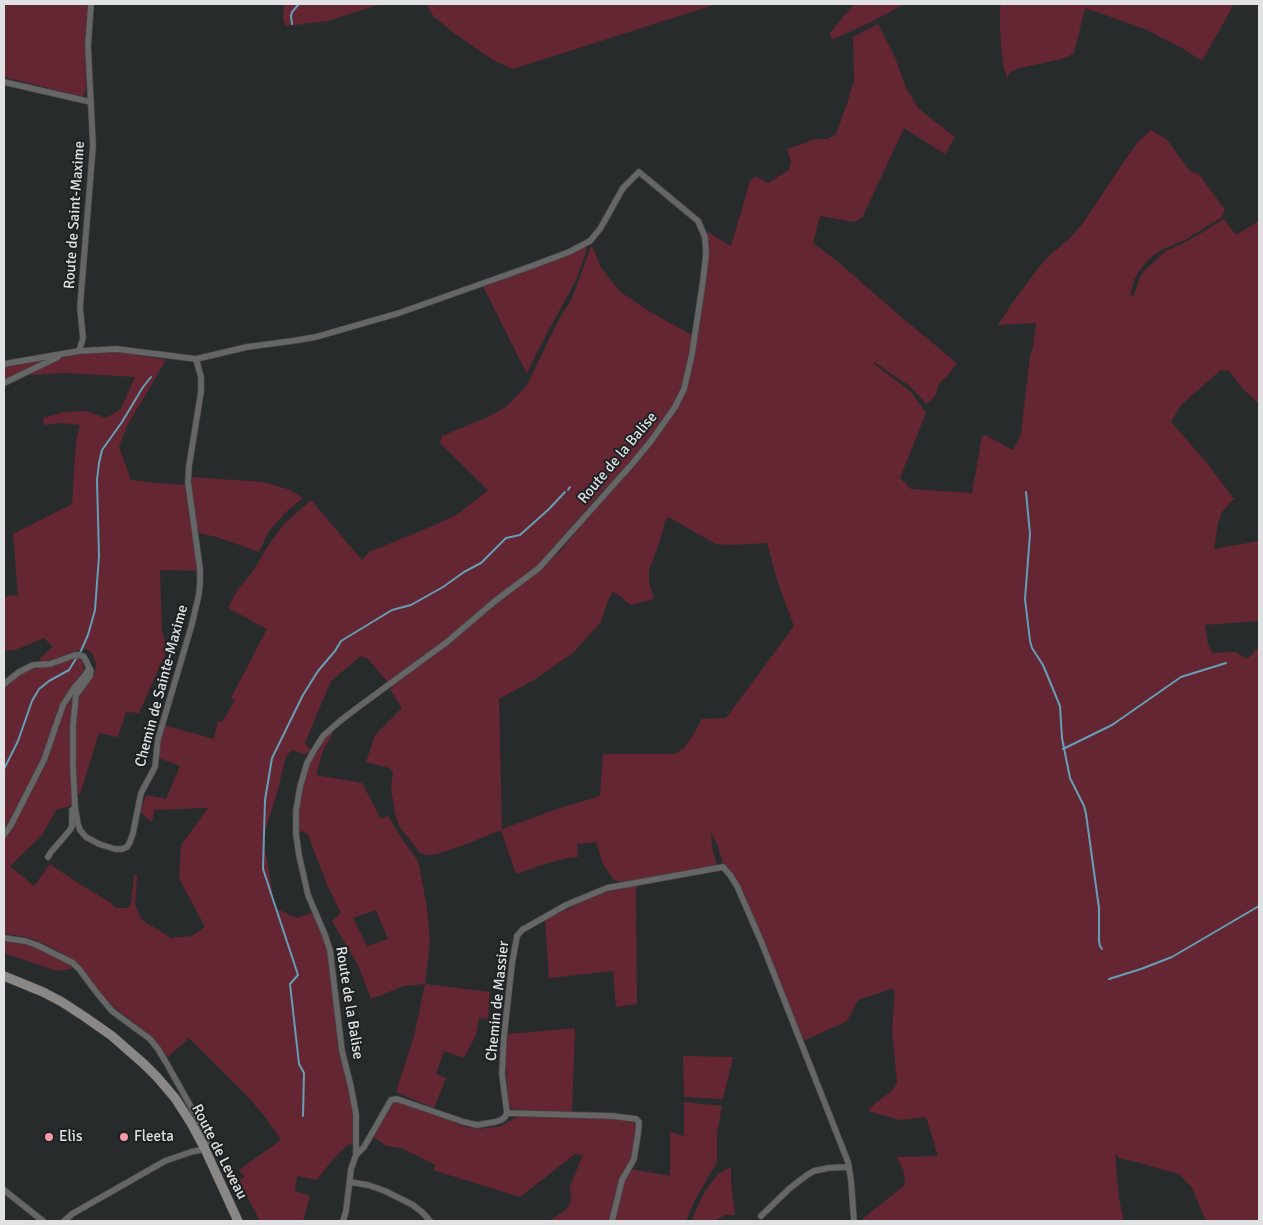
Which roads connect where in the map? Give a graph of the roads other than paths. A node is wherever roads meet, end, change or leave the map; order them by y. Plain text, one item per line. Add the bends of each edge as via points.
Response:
1 (91, 4) edge
2 (4, 82) edge
3 (91, 102) junction
4 (79, 351) junction
5 (65, 354) junction
6 (196, 359) junction
7 (4, 364) edge
8 (4, 383) edge
9 (89, 668) junction
10 (4, 684) edge
11 (75, 807) junction
12 (4, 835) edge
13 (48, 857) dead end
14 (4, 938) edge
15 (4, 976) edge
16 (507, 1113) junction
17 (205, 1149) junction
18 (356, 1155) junction
19 (848, 1167) junction
20 (350, 1182) junction
21 (4, 1190) edge
22 (761, 1216) dead end
23 (43, 1221) edge
24 (64, 1221) edge
25 (238, 1221) edge
26 (343, 1221) edge
27 (430, 1221) edge
28 (612, 1221) edge
29 (854, 1221) edge

1 - 3 street, Route de Saint-Maxime via 88,46
2 - 3 street
3 - 4 street, Route de Saint-Maxime via 93,156 80,307 83,338
4 - 5 street
4 - 6 street via 117,349
5 - 7 street
5 - 8 street
6 - 11 street, Chemin de Sainte-Maxime via 201,392 188,482 198,555 199,594 158,739 155,767 141,794 127,847 115,850 86,837 80,830
6 - 18 street, Route de la Balise via 316,337 380,319 569,252 594,237 623,188 639,172 698,222 704,237 703,281 684,389 651,440 539,568 447,642 340,721 323,736 308,760 296,811 296,834 308,895 330,950 342,1051 356,1114
9 - 10 street via 86,659 78,655 23,669
9 - 11 street, Chemin de Sainte-Maxime via 90,676 74,703
9 - 12 street via 63,705 44,760
11 - 13 street via 70,830
14 - 17 street via 37,945 73,963 112,1011 150,1039 200,1123 207,1140
15 - 17 street, Route de Leveau via 62,1002 112,1036 144,1064 174,1098
16 - 18 street via 501,1120 477,1124 393,1099
16 - 19 street, Chemin de Massier via 502,1074 504,1036 512,964 517,936 522,930 566,904 607,888 723,867 737,886 760,941
16 - 28 street via 613,1116 639,1122 634,1158 622,1180
17 - 24 street via 165,1161
17 - 25 street, Route de Leveau
18 - 20 street
19 - 22 street via 814,1171
19 - 29 street, Chemin de Massier
20 - 26 street
20 - 27 street via 385,1191 413,1205
21 - 23 street

